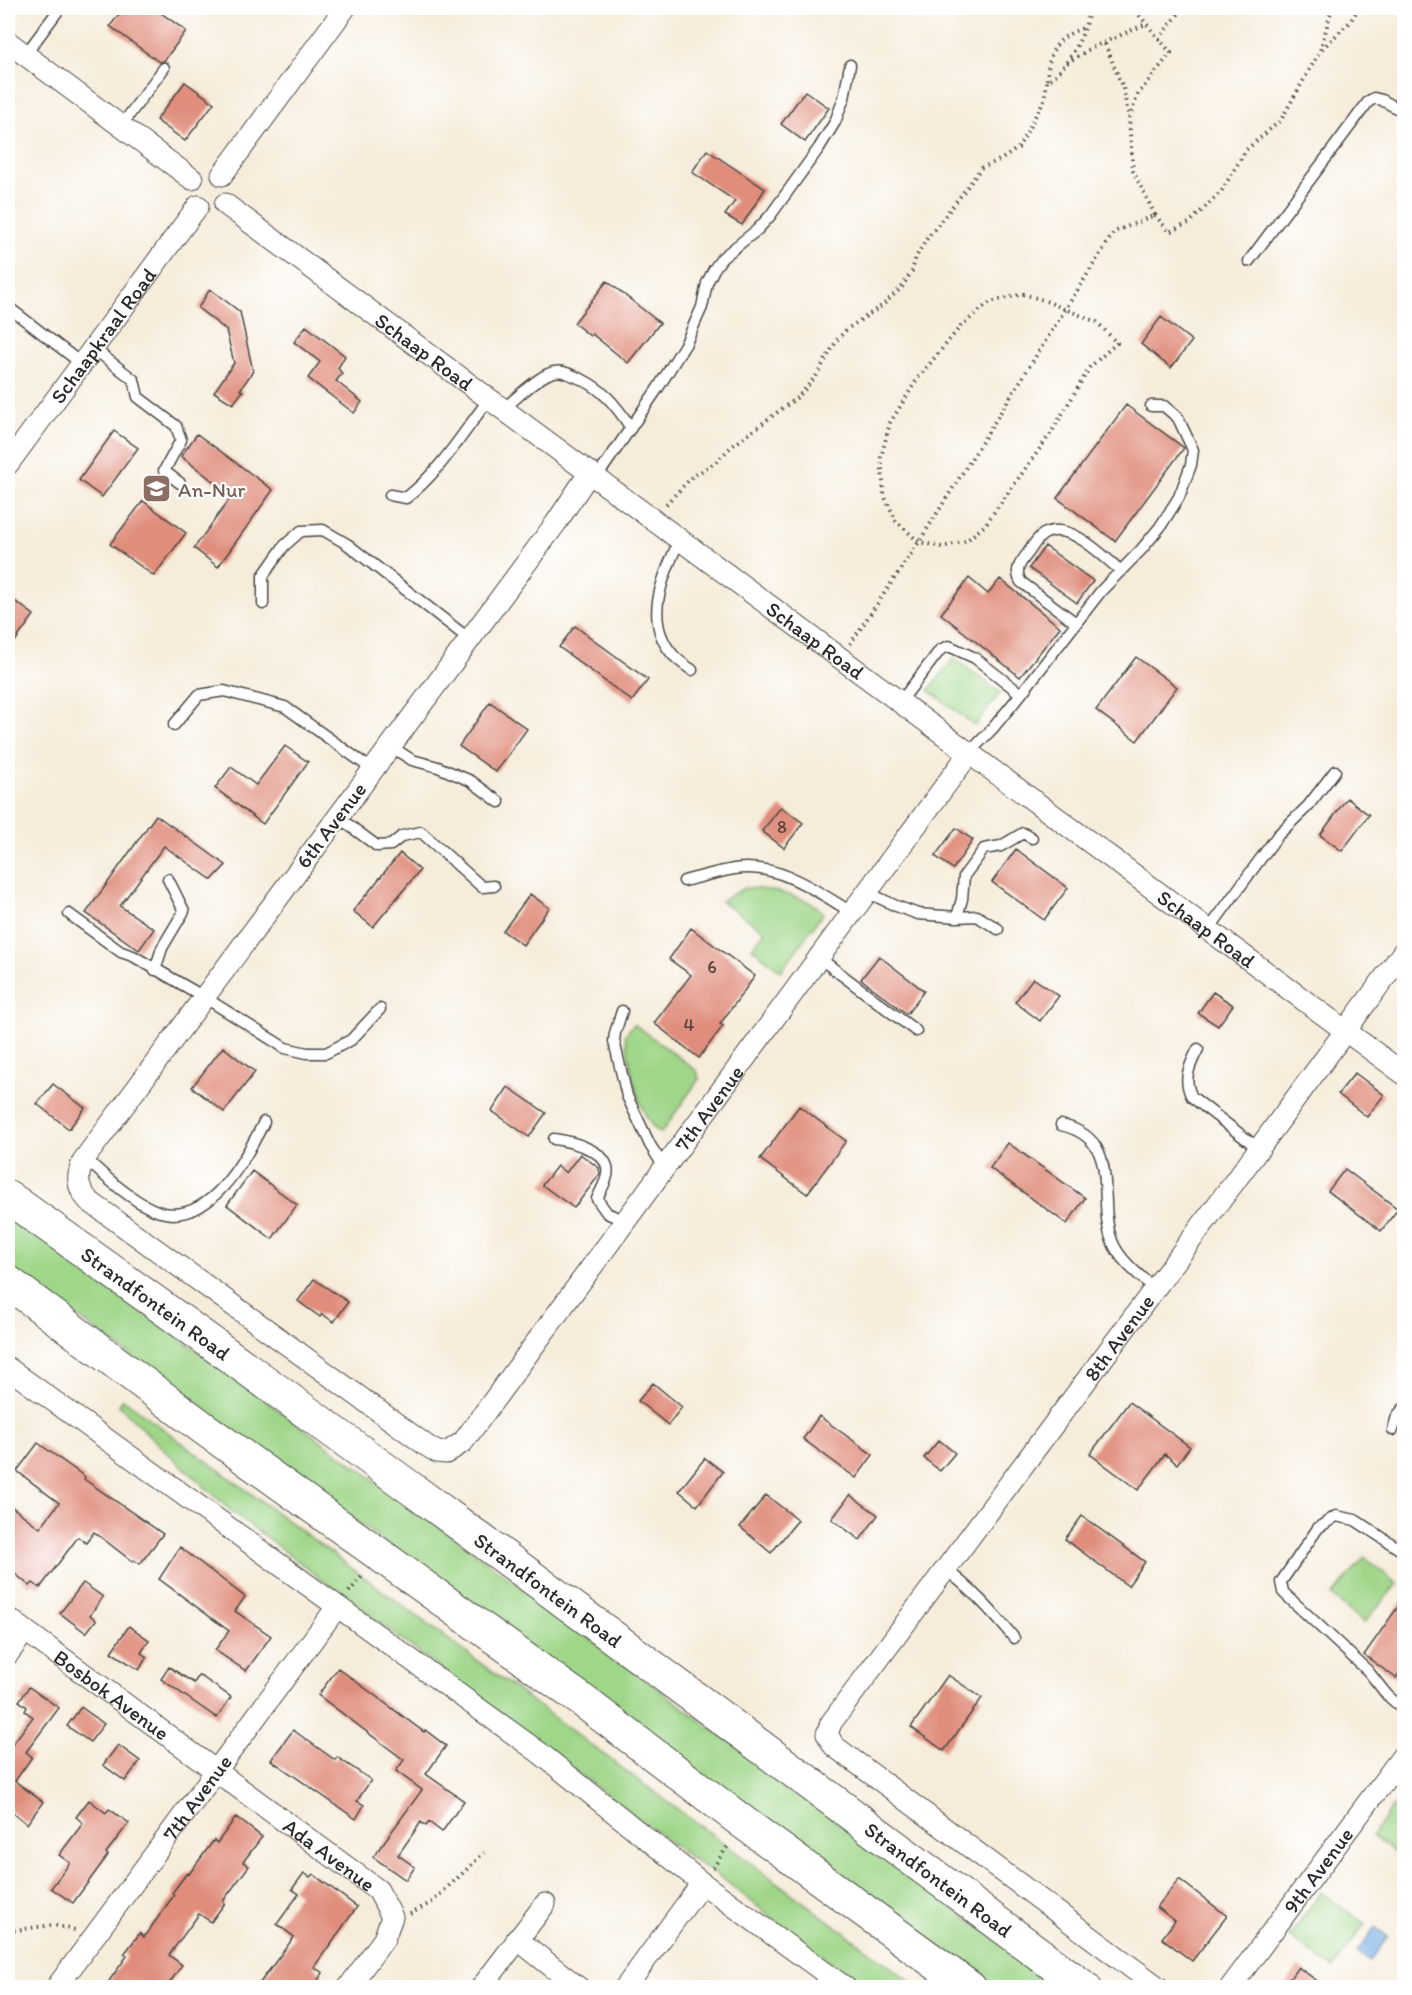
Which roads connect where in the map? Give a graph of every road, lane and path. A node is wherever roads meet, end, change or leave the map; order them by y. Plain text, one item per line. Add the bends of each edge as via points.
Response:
1 (57, 8) edge
2 (345, 8) edge
3 (1089, 8) edge
4 (1132, 8) edge
5 (1183, 8) edge
6 (1332, 8) edge
7 (1359, 8) edge
8 (1146, 24) junction
9 (1084, 28) junction
10 (1159, 39) junction
11 (8, 42) edge
12 (1105, 44) junction
13 (1320, 51) junction
14 (25, 55) junction
15 (1067, 63) junction
16 (850, 65) dead end
17 (164, 68) dead end
18 (1047, 81) junction
19 (1404, 112) edge
20 (1129, 119) junction
21 (121, 126) junction
22 (222, 175) junction
23 (192, 179) junction
24 (225, 204) junction
25 (198, 206) junction
26 (1155, 214) junction
27 (1249, 261) dead end
28 (8, 307) edge
29 (1065, 308) junction
30 (88, 356) junction
31 (497, 403) junction
32 (1151, 405) dead end
33 (631, 428) junction
34 (8, 464) edge
35 (594, 474) junction
36 (180, 483) dead end
37 (390, 495) dead end
38 (653, 518) junction
39 (680, 538) junction
40 (919, 542) junction
41 (1121, 571) junction
42 (263, 603) dead end
43 (1076, 623) junction
44 (469, 639) junction
45 (841, 657) junction
46 (692, 670) dead end
47 (1021, 694) junction
48 (901, 700) junction
49 (174, 725) dead end
50 (390, 746) junction
51 (970, 752) junction
52 (373, 770) junction
53 (1335, 771) dead end
54 (499, 802) dead end
55 (338, 817) junction
56 (1032, 838) dead end
57 (168, 879) dead end
58 (684, 881) dead end
59 (494, 886) dead end
60 (867, 891) junction
61 (852, 912) junction
62 (69, 914) dead end
63 (957, 917) junction
64 (998, 929) dead end
65 (1209, 929) junction
66 (1404, 951) edge
67 (818, 957) junction
68 (155, 970) junction
69 (204, 997) junction
70 (380, 1009) dead end
71 (622, 1011) dead end
72 (1346, 1031) junction
73 (916, 1032) dead end
74 (1198, 1049) dead end
75 (1404, 1074) edge
76 (264, 1122) dead end
77 (1061, 1125) dead end
78 (554, 1139) dead end
79 (1259, 1149) junction
80 (85, 1158) junction
81 (664, 1167) junction
82 (8, 1197) edge
83 (624, 1221) junction
84 (8, 1282) edge
85 (1155, 1289) junction
86 (8, 1368) edge
87 (1404, 1408) edge
88 (1393, 1430) dead end
89 (437, 1452) joint
90 (1404, 1552) edge
91 (945, 1569) junction
92 (367, 1570) dead end
93 (337, 1607) junction
94 (8, 1618) edge
95 (25, 1631) junction
96 (1014, 1638) dead end
97 (8, 1654) edge
98 (1404, 1710) edge
99 (1404, 1754) edge
100 (217, 1772) junction
101 (731, 1842) dead end
102 (484, 1853) dead end
103 (702, 1883) junction
104 (545, 1904) dead end
105 (392, 1917) junction
106 (8, 1931) edge
107 (93, 1935) junction
108 (517, 1939) junction
109 (352, 1986) edge
110 (56, 1988) edge
111 (481, 1988) edge
112 (579, 1988) edge
113 (625, 1988) edge
114 (846, 1988) edge
115 (970, 1988) edge
116 (1085, 1988) edge
117 (1159, 1988) edge
118 (1230, 1988) edge

1 - 14 lane
2 - 22 street
3 - 9 path
4 - 8 path
5 - 10 path
6 - 13 path
7 - 13 path
8 - 10 path
8 - 12 path
9 - 15 path
9 - 18 path via 1057,42 1049,59
10 - 20 path via 1171,53 1138,94
11 - 14 street
12 - 15 path
12 - 20 path via 1123,88
13 - 26 path via 1281,120 1246,150 1221,192 1189,223 1169,232
14 - 21 street
15 - 18 path
16 - 33 lane via 844,98 819,148 770,216 714,269 686,343
17 - 21 lane
18 - 38 path via 1044,100 1018,148 981,168 926,240 902,287 842,334 799,396 692,477
19 - 27 lane via 1382,100 1374,98 1368,102
20 - 26 path via 1133,171
21 - 23 street
22 - 23 street via 206,172
22 - 24 street via 229,189
23 - 25 street via 190,195
24 - 25 street via 210,210
24 - 31 street, Schaap Road
25 - 30 street, Schaapkraal Road
26 - 29 path via 1114,232
28 - 30 lane
29 - 40 path
29 - 40 path via 1097,322 1117,343 1090,367 1051,433 984,525 966,541 942,547
29 - 40 path via 1023,294 990,302 961,326 918,378 890,423 880,457 884,495 896,521
30 - 34 street, Schaapkraal Road
30 - 36 lane via 134,380 138,397 176,426 181,440 164,471
31 - 33 lane via 559,370 603,392
31 - 35 street, Schaap Road
31 - 37 lane via 417,490 406,498
32 - 41 lane via 1164,406 1178,418 1193,450 1191,465 1179,497 1161,527
33 - 35 lane
35 - 38 street, Schaap Road
35 - 44 street, 6th Avenue
38 - 39 street, Schaap Road
39 - 45 street, Schaap Road
39 - 46 lane via 660,588 656,612 661,638 674,657
40 - 45 path
41 - 43 lane
41 - 43 lane via 1065,531 1045,533 1038,539 1017,569 1018,578
42 - 44 lane via 263,576 284,546 301,531 323,530
43 - 47 lane
44 - 50 street, 6th Avenue
45 - 48 street, Schaap Road
47 - 48 lane via 975,658 945,646
47 - 51 lane
48 - 51 street, Schaap Road
49 - 52 lane via 199,695 224,691 285,707
50 - 52 street, 6th Avenue
50 - 54 lane via 412,760 438,766 471,781
51 - 60 street, 7th Avenue
51 - 65 street, Schaap Road
52 - 55 street, 6th Avenue
53 - 65 lane via 1308,806 1278,835
55 - 59 lane via 377,846 391,845 402,836 421,832 482,887
55 - 69 street, 6th Avenue
56 - 63 lane via 1023,833 1001,846 984,849 964,876
57 - 68 lane via 184,911 162,948
58 - 61 lane via 758,868 811,887
60 - 61 street, 7th Avenue
60 - 63 lane via 918,914
61 - 67 street, 7th Avenue
62 - 68 lane via 121,952
63 - 64 lane via 977,916
65 - 72 street, Schaap Road
66 - 72 street, 8th Avenue
67 - 73 lane
67 - 81 street, 7th Avenue
68 - 69 lane
69 - 70 lane via 285,1048 307,1053 326,1053 351,1040
69 - 80 street, 6th Avenue
71 - 81 lane via 614,1041 627,1096
72 - 75 street, Schaap Road
72 - 79 street, 8th Avenue
74 - 79 lane via 1186,1077 1192,1096
76 - 80 lane via 240,1164 205,1204 190,1212 173,1215 151,1208
77 - 85 lane via 1089,1137 1097,1146 1111,1238 1124,1260
78 - 83 lane via 601,1155 608,1167 597,1199 607,1213
79 - 85 street, 8th Avenue
80 - 89 street, 6th Avenue via 78,1170 78,1181 80,1192 89,1201
81 - 83 street, 7th Avenue
82 - 116 main road, Strandfontein Road via 238,1361
83 - 89 street, 7th Avenue via 463,1442 446,1454
84 - 115 main road
85 - 91 street, 8th Avenue
86 - 93 street
87 - 88 lane
90 - 98 lane via 1355,1520 1336,1516 1318,1528 1281,1582 1283,1592
91 - 96 lane via 967,1585
91 - 117 street, 8th Avenue via 831,1723 827,1734 834,1746
92 - 93 path
93 - 100 street, 7th Avenue
93 - 103 street via 540,1753
94 - 95 street, Bosbok Avenue
95 - 97 street
95 - 100 street, Bosbok Avenue
99 - 118 street, 9th Avenue
100 - 105 street, Ada Avenue via 378,1890
100 - 107 street, 7th Avenue
101 - 103 path
102 - 105 path via 432,1902
103 - 113 street
103 - 114 street
104 - 108 street
105 - 109 street via 384,1939
106 - 107 path via 53,1925
107 - 110 street, 7th Avenue
108 - 111 street
108 - 112 street

